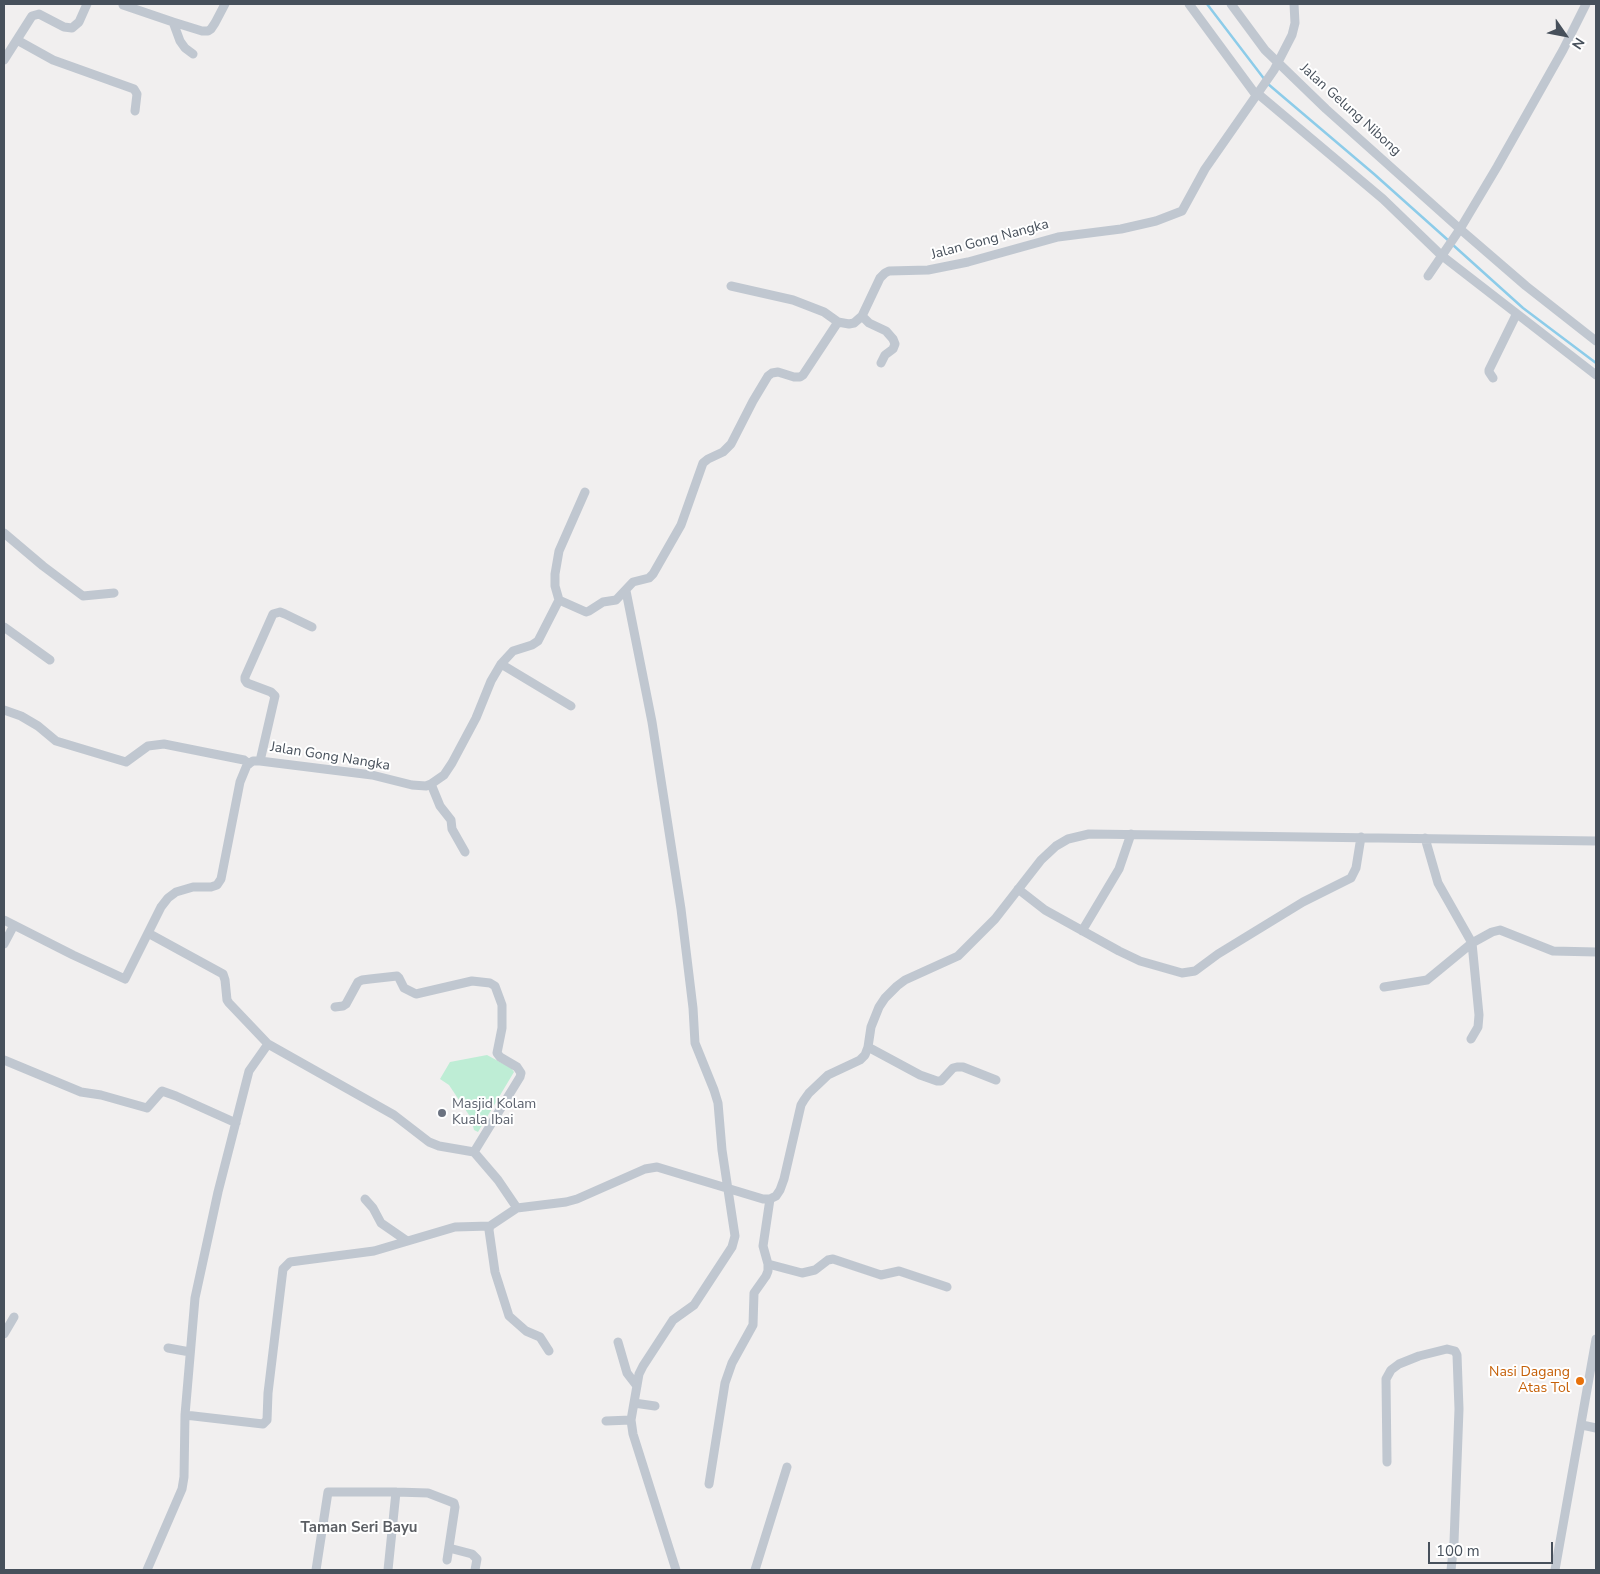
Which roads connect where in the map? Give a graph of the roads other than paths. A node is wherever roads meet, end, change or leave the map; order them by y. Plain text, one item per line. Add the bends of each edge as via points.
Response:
1 (87, 4) edge
2 (122, 4) edge
3 (225, 4) edge
4 (1189, 4) edge
5 (1231, 4) edge
6 (1294, 4) edge
7 (1586, 4) edge
8 (173, 22) junction
9 (17, 40) junction
10 (193, 54) dead end
11 (4, 60) edge
12 (1276, 66) junction
13 (1258, 92) junction
14 (135, 111) dead end
15 (1459, 230) junction
16 (1442, 254) junction
17 (1428, 276) dead end
18 (731, 286) dead end
19 (1516, 315) junction
20 (862, 316) junction
21 (838, 322) junction
22 (1596, 341) edge
23 (881, 363) dead end
24 (1596, 375) edge
25 (1493, 378) dead end
26 (585, 492) dead end
27 (4, 533) edge
28 (626, 591) junction
29 (114, 593) dead end
30 (557, 604) junction
31 (4, 627) edge
32 (312, 627) dead end
33 (50, 660) dead end
34 (500, 664) junction
35 (571, 706) dead end
36 (4, 710) edge
37 (260, 760) junction
38 (249, 764) junction
39 (431, 784) junction
40 (1131, 834) junction
41 (1361, 837) junction
42 (1425, 838) junction
43 (1596, 841) edge
44 (465, 852) dead end
45 (1018, 890) junction
46 (4, 920) edge
47 (14, 925) junction
48 (1082, 931) junction
49 (148, 933) junction
50 (1472, 943) junction
51 (4, 944) edge
52 (1596, 952) edge
53 (1384, 987) dead end
54 (335, 1007) dead end
55 (1471, 1039) dead end
56 (268, 1044) junction
57 (868, 1047) junction
58 (4, 1060) edge
59 (996, 1080) dead end
60 (236, 1123) junction
61 (474, 1152) junction
62 (728, 1188) junction
63 (770, 1199) junction
64 (364, 1200) dead end
65 (517, 1208) junction
66 (490, 1226) junction
67 (407, 1241) junction
68 (768, 1264) junction
69 (947, 1287) dead end
70 (14, 1317) dead end
71 (4, 1334) edge
72 (1596, 1339) edge
73 (618, 1342) dead end
74 (168, 1348) dead end
75 (549, 1351) dead end
76 (190, 1352) junction
77 (637, 1386) junction
78 (634, 1403) junction
79 (655, 1406) dead end
80 (186, 1415) junction
81 (631, 1420) junction
82 (606, 1421) dead end
83 (1582, 1425) junction
84 (1596, 1428) edge
85 (1388, 1462) dead end
86 (787, 1467) dead end
87 (709, 1484) dead end
88 (396, 1492) junction
89 (449, 1548) junction
90 (447, 1560) dead end
91 (147, 1570) edge
92 (316, 1570) edge
93 (388, 1570) edge
94 (475, 1570) edge
95 (676, 1570) edge
96 (755, 1570) edge
97 (1451, 1570) edge
98 (1555, 1570) edge

1 - 9 street via 80,22 68,28 34,14
2 - 8 street
3 - 8 street via 216,23 208,31
4 - 13 street
5 - 12 street, Jalan Gelung Nibong
6 - 12 street, Jalan Gong Nangka via 1292,35
7 - 15 street
8 - 10 street via 180,41
9 - 11 street
9 - 14 street via 53,60 134,89 137,94
12 - 13 street, Jalan Gong Nangka
12 - 15 street, Jalan Gelung Nibong
13 - 16 street
13 - 20 street, Jalan Gong Nangka via 1205,170 1182,211 1121,229 1058,237 936,269 889,272 880,278
15 - 16 street
15 - 22 street, Jalan Gelung Nibong
16 - 17 street
16 - 19 street
18 - 21 street via 793,300 824,312
19 - 24 street
19 - 25 street via 1489,370
20 - 21 street via 854,323
20 - 23 street via 869,323 886,330 895,344
21 - 28 street via 803,375 794,378 778,372 768,376 730,444 724,452 703,463 681,525 655,572 649,578 633,582
26 - 30 street via 559,551 555,574
27 - 29 street via 83,596
28 - 30 street via 616,600 603,602 588,612
28 - 62 street via 652,722 680,899 695,1043 718,1103
30 - 34 street via 538,641 513,651
31 - 33 street
32 - 37 street via 280,612 273,614 245,677 247,683 275,696
34 - 35 street
34 - 39 street via 452,762
36 - 38 street via 38,726 56,741 126,762 148,746 164,744 244,760
37 - 38 street, Jalan Gong Nangka
37 - 39 street, Jalan Gong Nangka via 372,775 412,785
38 - 49 street via 240,782 221,879 211,887 193,887 176,892 162,906
39 - 44 street
40 - 41 street
40 - 45 street via 1089,834 1068,839 1041,860
40 - 48 street via 1119,869
41 - 42 street
41 - 48 street via 1351,878 1303,902 1195,971 1182,974 1140,961
42 - 43 street
42 - 50 street via 1438,884
45 - 48 street via 1044,910
45 - 57 street via 995,920 958,956 905,980 890,991 875,1016
46 - 47 street
47 - 49 street via 125,979
47 - 51 street
49 - 56 street via 223,974 229,1004
50 - 52 street via 1500,930 1553,950
50 - 53 street via 1427,980
50 - 55 street via 1479,1015 1478,1028
54 - 61 street via 346,1004 360,981 378,978 396,976 404,988 416,994 472,981 495,986 502,1006 497,1053 521,1073
56 - 60 street via 249,1071
56 - 61 street via 383,1108 429,1142
57 - 59 street via 937,1081 957,1067
57 - 63 street via 860,1060 828,1075 808,1093 801,1105 784,1179 776,1196
58 - 60 street via 80,1092 147,1108 162,1091
60 - 76 street via 195,1298
61 - 65 street
62 - 63 street
62 - 65 street via 652,1167 577,1199
62 - 77 street via 735,1236 733,1244 694,1304 671,1322 643,1366
63 - 68 street via 763,1246
64 - 67 street via 373,1208 380,1223
65 - 66 street
66 - 67 street via 455,1227
66 - 75 street via 493,1265 506,1311 520,1327 542,1338
67 - 80 street via 374,1251 286,1265 267,1420 263,1424
68 - 69 street via 802,1273 815,1270 833,1259 881,1275 899,1271
68 - 87 street via 766,1276 753,1296 753,1325 725,1383
70 - 71 street
72 - 83 street
73 - 77 street via 626,1373
74 - 76 street
76 - 80 street
77 - 78 street
78 - 79 street
78 - 81 street
80 - 91 street via 182,1490
81 - 82 street
81 - 95 street
83 - 84 street
83 - 98 street
85 - 97 street via 1386,1379 1399,1364 1447,1349 1455,1351 1460,1409
86 - 96 street
88 - 89 street via 428,1494 454,1503
88 - 92 street via 328,1492
88 - 93 street
89 - 90 street
89 - 94 street via 472,1554 477,1559

